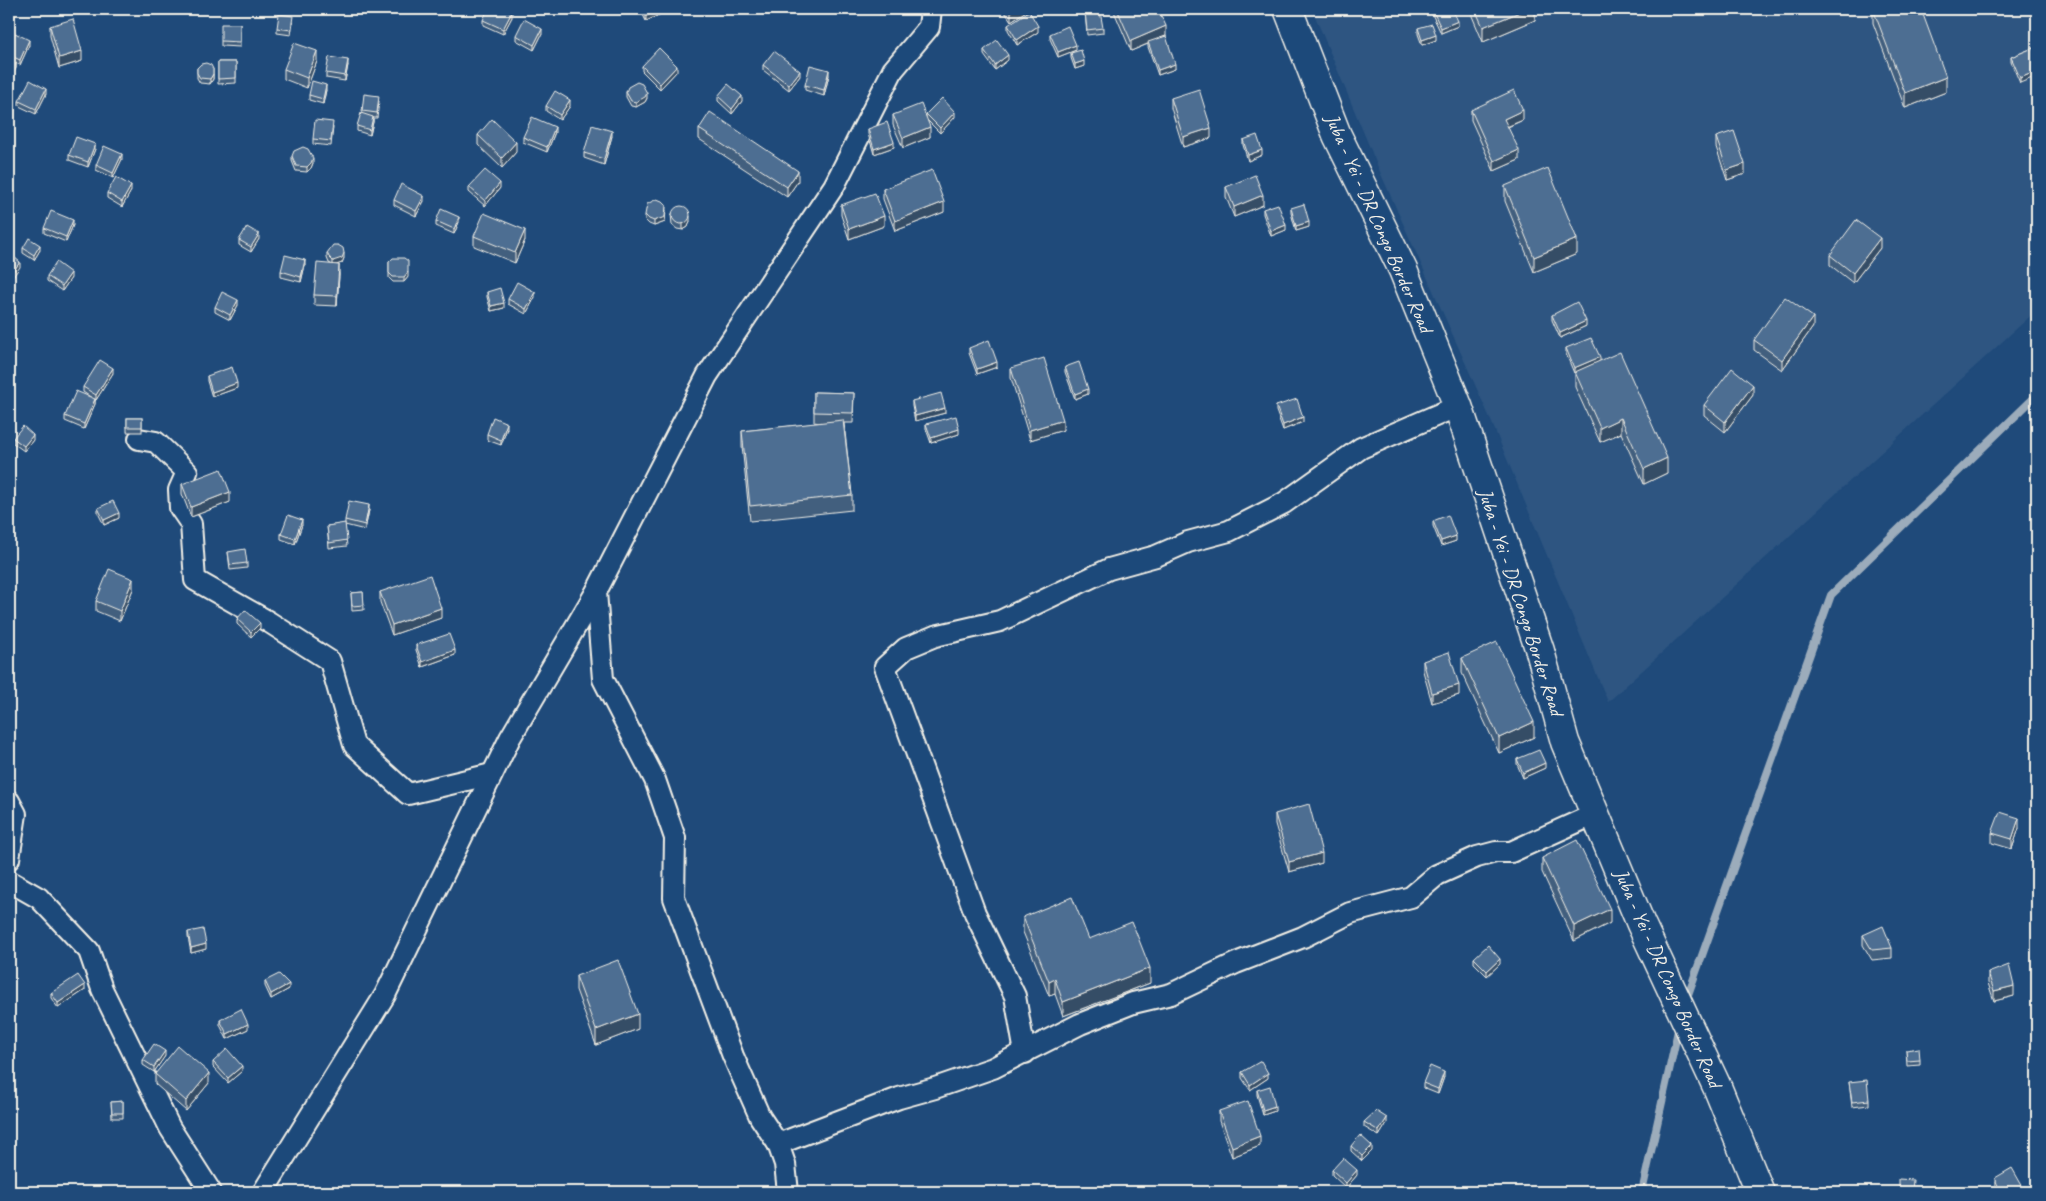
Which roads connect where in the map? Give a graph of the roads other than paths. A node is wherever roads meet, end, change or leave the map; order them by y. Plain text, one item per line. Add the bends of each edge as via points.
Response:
1 (931, 9) edge
2 (1288, 9) edge
3 (1458, 406) junction
4 (139, 439) dead end
5 (596, 592) junction
6 (492, 774) junction
7 (9, 801) edge
8 (1595, 814) junction
9 (9, 859) edge
10 (9, 882) edge
11 (1025, 1053) junction
12 (778, 1144) junction
13 (211, 1192) edge
14 (263, 1192) edge
15 (788, 1192) edge
16 (1760, 1192) edge

1 - 5 street via 929,27 893,70 834,186 707,376
2 - 3 main road, Juba - Yei - DR Congo Border Road via 1337,135 1403,270
3 - 8 main road, Juba - Yei - DR Congo Border Road via 1540,651 1565,742
3 - 11 street via 1361,448 1284,503 1229,530 1109,569 1000,621 935,636 906,648 885,668 975,913 1015,996
4 - 6 street via 156,442 187,472 179,490 180,508 191,524 195,580 330,661 354,745 408,794
5 - 6 street
5 - 12 street via 602,678 655,780 675,838 674,898 733,1056 760,1117
6 - 14 street via 385,995
7 - 9 street via 16,814
8 - 11 street via 1511,852 1477,857 1437,875 1411,897 1350,913 1171,994 1133,1003 1080,1024
8 - 16 main road, Juba - Yei - DR Congo Border Road via 1641,924 1718,1089
10 - 13 street via 39,898 89,951 102,989 170,1128
11 - 12 street
12 - 15 street via 785,1164

